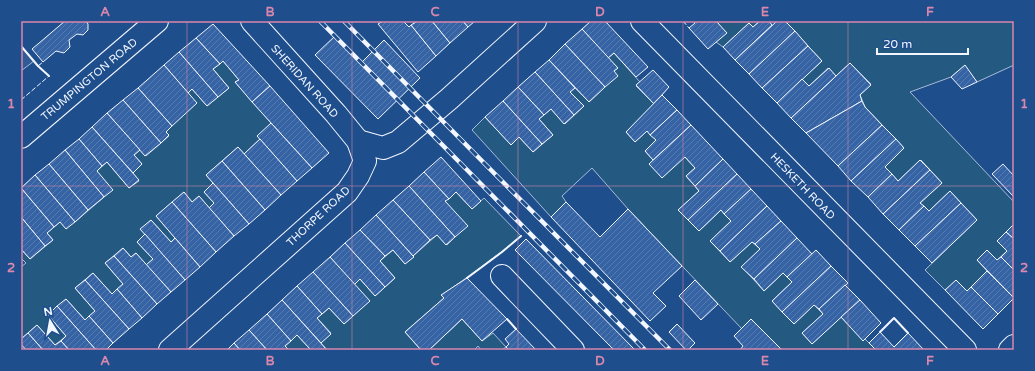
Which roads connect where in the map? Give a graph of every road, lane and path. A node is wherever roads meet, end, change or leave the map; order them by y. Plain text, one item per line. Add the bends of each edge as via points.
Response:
1 (157, 21) edge
2 (252, 21) edge
3 (535, 21) edge
4 (642, 21) edge
5 (21, 137) edge
6 (358, 141) junction
7 (502, 276) dead end
8 (1014, 346) edge
9 (170, 350) edge
10 (573, 350) edge
11 (965, 350) edge
12 (1010, 350) edge

1 - 5 street, TRUMPINGTON ROAD
2 - 6 street, SHERIDAN ROAD
3 - 6 street via 398,142 384,148
4 - 11 street, HESKETH ROAD
6 - 9 street, THORPE ROAD via 364,161 347,192
7 - 10 street
8 - 12 street

